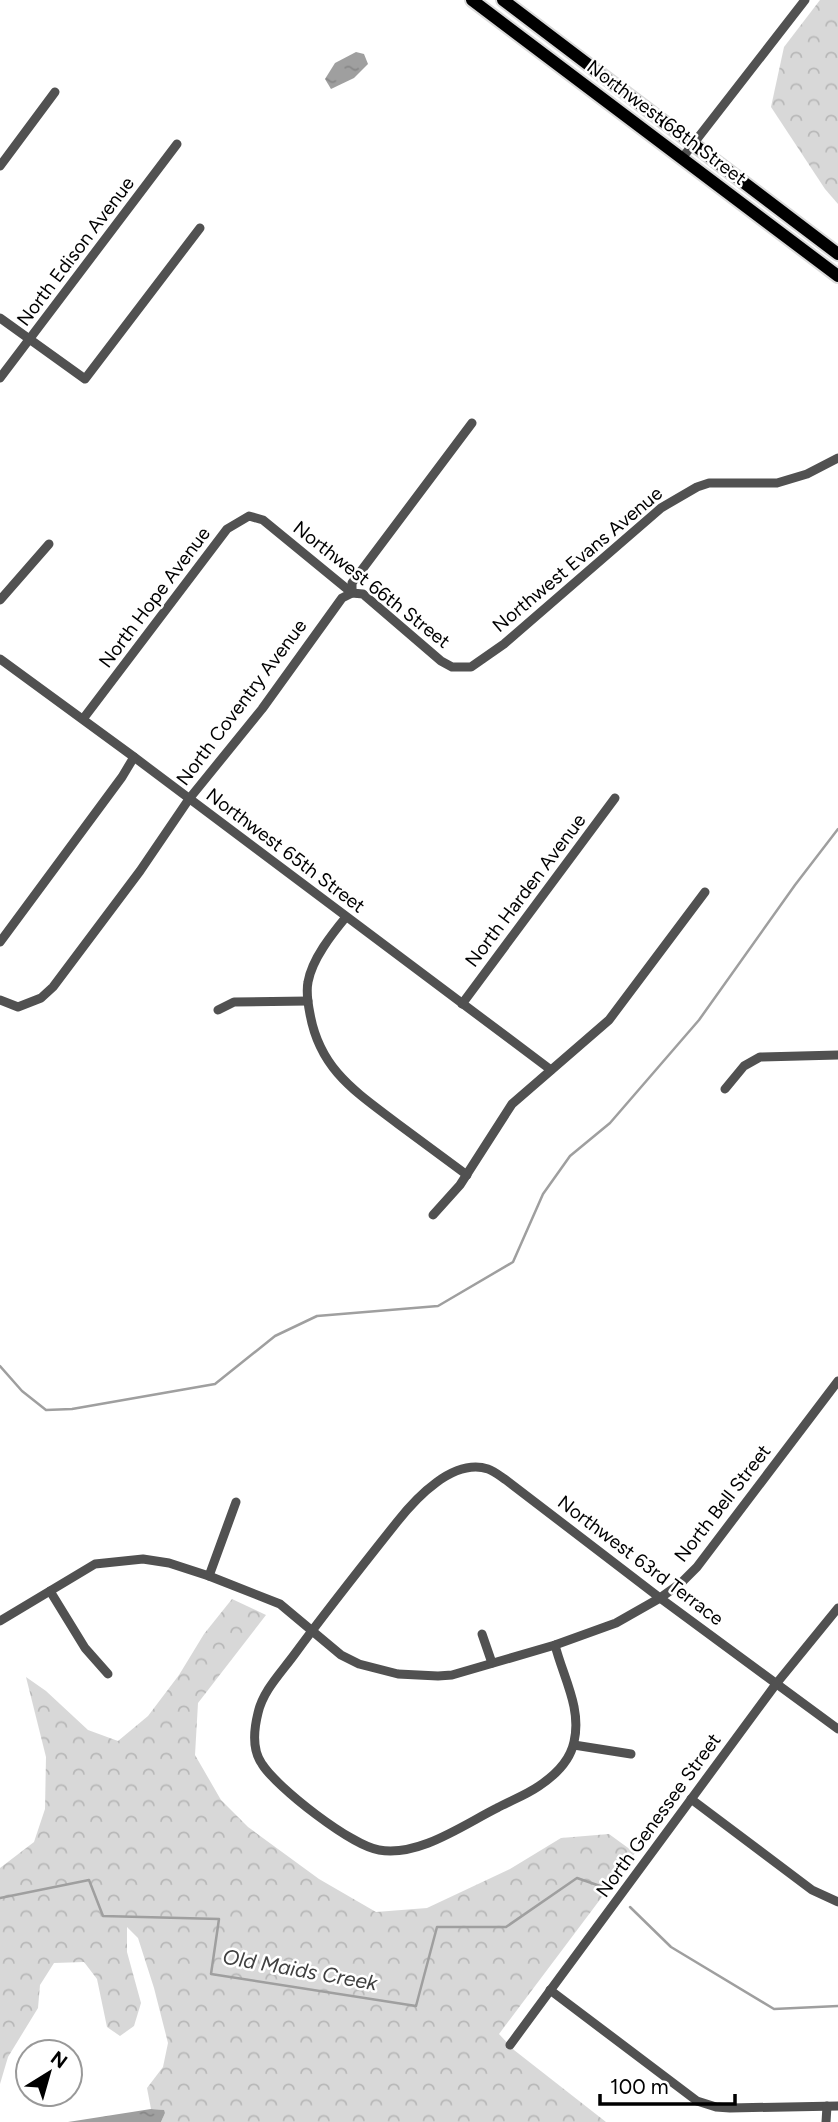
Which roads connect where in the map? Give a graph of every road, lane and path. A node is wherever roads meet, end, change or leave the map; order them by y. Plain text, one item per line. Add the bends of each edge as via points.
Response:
1 (474, 0) edge
2 (503, 0) edge
3 (805, 0) edge
4 (55, 92) dead end
5 (177, 144) dead end
6 (694, 144) junction
7 (683, 157) junction
8 (0, 166) edge
9 (200, 228) dead end
10 (838, 254) edge
11 (838, 276) edge
12 (0, 318) edge
13 (30, 340) junction
14 (0, 378) edge
15 (472, 423) dead end
16 (838, 458) edge
17 (263, 520) joint
18 (49, 544) dead end
19 (352, 593) junction
20 (0, 600) edge
21 (0, 659) edge
22 (461, 669) joint
23 (83, 719) junction
24 (134, 757) junction
25 (615, 798) dead end
26 (189, 799) junction
27 (705, 892) dead end
28 (346, 917) junction
29 (0, 942) edge
30 (0, 1000) edge
31 (308, 1001) junction
32 (462, 1004) junction
33 (218, 1010) dead end
34 (838, 1055) edge
35 (551, 1070) junction
36 (725, 1089) dead end
37 (467, 1175) junction
38 (433, 1215) dead end
39 (838, 1381) edge
40 (236, 1502) dead end
41 (209, 1576) junction
42 (50, 1591) junction
43 (660, 1598) junction
44 (838, 1608) edge
45 (0, 1621) edge
46 (310, 1632) junction
47 (482, 1634) dead end
48 (555, 1645) junction
49 (492, 1663) junction
50 (108, 1674) dead end
51 (776, 1684) junction
52 (838, 1729) edge
53 (574, 1745) junction
54 (631, 1754) dead end
55 (691, 1800) junction
56 (838, 1902) edge
57 (550, 1990) junction
58 (510, 2045) dead end
59 (827, 2106) junction
60 (838, 2106) edge
61 (826, 2122) edge

1 - 7 main road, Northwest 68th Street
2 - 6 main road, Northwest 68th Street
3 - 6 street
4 - 8 street
5 - 13 street, North Edison Avenue
6 - 7 street
6 - 10 main road, Northwest 68th Street
7 - 11 main road, Northwest 68th Street
9 - 13 street via 85,379
12 - 13 street
13 - 14 street, North Edison Avenue
15 - 19 street, North Coventry Avenue via 352,583
16 - 22 street, Northwest Evans Avenue via 807,474 777,482 697,487 661,508 504,643
17 - 19 street, Northwest 66th Street
17 - 23 street, North Hope Avenue via 249,516 227,529
18 - 20 street
19 - 22 street, Northwest 66th Street via 363,594 441,661
19 - 26 street, North Coventry Avenue via 342,598 262,709
21 - 23 street, Northwest 65th Street
23 - 24 street, Northwest 65th Street
24 - 26 street, Northwest 65th Street
24 - 29 street
25 - 32 street, North Harden Avenue
26 - 28 street, Northwest 65th Street
26 - 30 street, North Coventry Avenue via 53,987 19,1007
27 - 35 street via 618,1010
28 - 31 street via 308,979
28 - 32 street, Northwest 65th Street
31 - 33 street via 234,1002
31 - 37 street via 321,1050 344,1082
32 - 35 street, Northwest 65th Street
34 - 36 street via 760,1057 744,1066
35 - 37 street via 512,1104
37 - 38 street
39 - 43 street, North Bell Street via 697,1567
40 - 41 street
41 - 42 street, North Bell Street via 143,1559 94,1564
41 - 46 street, North Bell Street via 280,1604
42 - 45 street
42 - 50 street via 85,1648
43 - 46 street, Northwest 63rd Terrace via 489,1469 476,1467 447,1474 415,1499
43 - 48 street, North Bell Street via 616,1623
43 - 51 street, Northwest 63rd Terrace
44 - 51 street, North Genessee Street
46 - 49 street, North Bell Street via 341,1656 398,1674 452,1675
46 - 53 street, Northwest 63rd Terrace via 262,1698 254,1739 260,1763 275,1780 360,1845 399,1851 427,1843 539,1786 567,1760
47 - 49 street
48 - 49 street, North Bell Street
48 - 53 street via 577,1721
51 - 52 street, Northwest 63rd Terrace
51 - 55 street, North Genessee Street
53 - 54 street
55 - 56 street via 812,1890
55 - 57 street, North Genessee Street
57 - 58 street, North Genessee Street
57 - 59 street via 697,2101 730,2108
59 - 60 street
59 - 61 street

